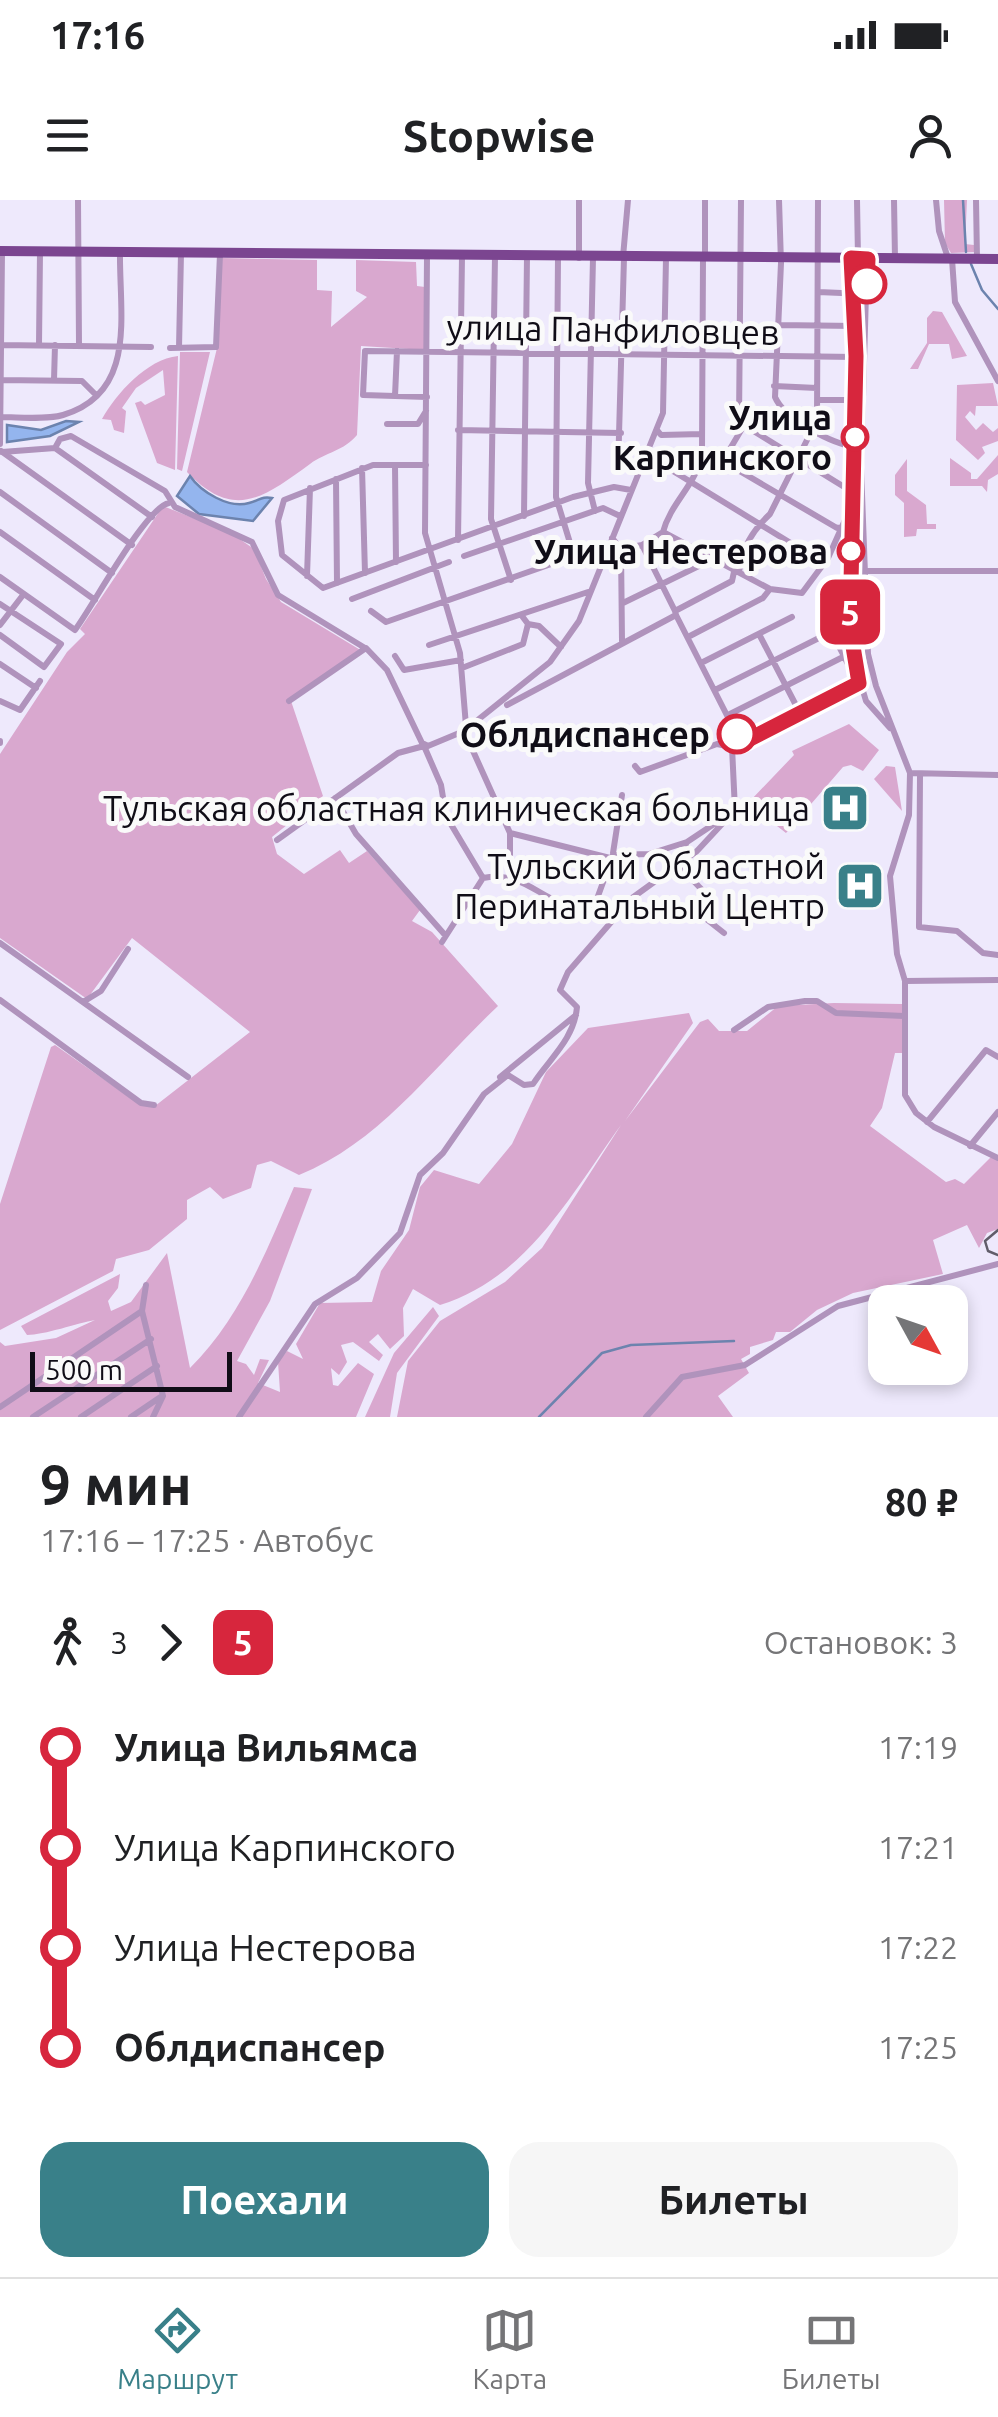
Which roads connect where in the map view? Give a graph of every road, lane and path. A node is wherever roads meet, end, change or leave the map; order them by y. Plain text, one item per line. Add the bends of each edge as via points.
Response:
1 (78, 200) edge
2 (579, 200) edge
3 (628, 200) edge
4 (705, 200) edge
5 (741, 200) edge
6 (779, 200) edge
7 (818, 200) edge
8 (857, 200) edge
9 (894, 200) edge
10 (936, 200) edge
11 (976, 200) edge
12 (1, 251) edge
13 (40, 252) junction
14 (79, 252) junction
15 (120, 252) junction
16 (181, 254) junction
17 (220, 254) junction
18 (427, 256) junction
19 (462, 256) junction
20 (495, 256) junction
21 (527, 256) junction
22 (558, 257) junction
23 (579, 258) junction
24 (594, 258) junction
25 (623, 258) junction
26 (666, 258) junction
27 (704, 258) junction
28 (741, 258) junction
29 (781, 258) junction
30 (818, 258) junction
31 (971, 258) junction
32 (859, 259) junction
33 (895, 259) junction
34 (950, 259) junction
35 (998, 259) edge
36 (852, 289) junction
37 (866, 290) junction
38 (818, 292) junction
39 (777, 325) junction
40 (817, 326) junction
41 (856, 326) junction
42 (79, 344) junction
43 (1, 345) edge
44 (55, 345) junction
45 (39, 346) junction
46 (118, 346) junction
47 (151, 348) dead end
48 (170, 348) dead end
49 (179, 348) junction
50 (397, 351) junction
51 (429, 352) junction
52 (460, 353) junction
53 (493, 353) junction
54 (526, 354) junction
55 (590, 354) junction
56 (558, 355) junction
57 (623, 355) junction
58 (666, 355) junction
59 (703, 355) junction
60 (739, 356) junction
61 (856, 356) junction
62 (776, 357) junction
63 (817, 357) junction
64 (0, 380) edge
65 (54, 380) junction
66 (998, 381) edge
67 (774, 386) junction
68 (817, 388) junction
69 (97, 396) junction
70 (395, 396) junction
71 (427, 396) junction
72 (818, 400) junction
73 (856, 400) junction
74 (427, 410) junction
75 (0, 417) edge
76 (387, 424) dead end
77 (743, 427) junction
78 (657, 429) junction
79 (815, 429) junction
80 (458, 430) junction
81 (492, 430) junction
82 (525, 432) junction
83 (556, 432) junction
84 (589, 433) junction
85 (621, 433) junction
86 (702, 434) junction
87 (856, 447) junction
88 (55, 448) junction
89 (1, 449) edge
90 (702, 449) junction
91 (724, 458) junction
92 (797, 460) junction
93 (395, 465) junction
94 (426, 465) junction
95 (362, 468) junction
96 (668, 468) dead end
97 (618, 470) dead end
98 (336, 479) junction
99 (691, 482) junction
100 (310, 488) junction
101 (631, 490) junction
102 (0, 492) edge
103 (778, 492) junction
104 (589, 493) junction
105 (853, 500) junction
106 (864, 500) junction
107 (169, 502) junction
108 (558, 504) junction
109 (595, 510) junction
110 (524, 516) junction
111 (620, 516) junction
112 (152, 517) junction
113 (563, 520) junction
114 (760, 523) junction
115 (847, 526) junction
116 (493, 527) junction
117 (0, 532) edge
118 (663, 532) junction
119 (612, 537) junction
120 (458, 540) junction
121 (498, 544) junction
122 (642, 545) junction
123 (132, 546) junction
124 (621, 549) junction
125 (426, 552) junction
126 (464, 556) dead end
127 (710, 560) junction
128 (396, 562) junction
129 (449, 562) dead end
130 (825, 564) junction
131 (433, 568) junction
132 (866, 571) junction
133 (998, 571) edge
134 (736, 572) junction
135 (112, 573) junction
136 (365, 573) junction
137 (308, 577) junction
138 (0, 578) edge
139 (511, 580) junction
140 (337, 582) junction
141 (662, 585) junction
142 (770, 590) junction
143 (588, 592) junction
144 (23, 594) junction
145 (352, 599) dead end
146 (95, 600) junction
147 (445, 602) junction
148 (623, 603) junction
149 (0, 604) edge
150 (11, 611) junction
151 (371, 611) dead end
152 (675, 613) junction
153 (823, 615) dead end
154 (522, 616) junction
155 (792, 617) dead end
156 (528, 624) junction
157 (0, 626) edge
158 (867, 627) junction
159 (850, 628) junction
160 (831, 632) junction
161 (759, 634) junction
162 (0, 635) edge
163 (688, 637) junction
164 (456, 639) junction
165 (622, 641) junction
166 (429, 645) dead end
167 (561, 647) junction
168 (366, 648) junction
169 (395, 656) dead end
170 (554, 657) junction
171 (843, 658) junction
172 (774, 661) junction
173 (701, 663) junction
174 (0, 664) edge
175 (461, 664) junction
176 (564, 673) junction
177 (859, 685) junction
178 (786, 686) junction
179 (876, 686) junction
180 (715, 690) junction
181 (0, 701) edge
182 (288, 701) dead end
183 (507, 705) dead end
184 (800, 713) junction
185 (728, 715) junction
186 (885, 719) junction
187 (465, 729) junction
188 (742, 743) junction
189 (426, 746) junction
190 (732, 748) junction
191 (635, 766) dead end
192 (910, 773) junction
193 (920, 775) junction
194 (998, 775) edge
195 (622, 796) dead end
196 (335, 798) junction
197 (735, 810) junction
198 (510, 833) junction
199 (277, 840) dead end
200 (687, 842) junction
201 (614, 852) junction
202 (679, 866) junction
203 (511, 876) junction
204 (483, 878) junction
205 (594, 906) junction
206 (614, 918) junction
207 (724, 933) dead end
208 (0, 944) edge
209 (128, 949) dead end
210 (998, 955) edge
211 (998, 980) edge
212 (905, 981) junction
213 (0, 1000) edge
214 (81, 1002) junction
215 (576, 1014) junction
216 (904, 1016) junction
217 (734, 1030) dead end
218 (998, 1056) edge
219 (188, 1077) dead end
220 (490, 1088) junction
221 (154, 1104) dead end
222 (998, 1112) edge
223 (927, 1122) junction
224 (970, 1146) junction
225 (998, 1158) edge
226 (998, 1264) edge
227 (146, 1285) dead end
228 (142, 1311) junction
229 (151, 1338) junction
230 (157, 1366) junction
231 (163, 1396) junction
232 (0, 1407) edge
233 (33, 1417) edge
234 (81, 1417) edge
235 (132, 1417) edge
236 (153, 1417) edge
237 (240, 1417) edge
238 (646, 1417) edge

1 - 14 street
2 - 23 street
3 - 25 street
4 - 27 street
5 - 28 street
6 - 29 street
7 - 30 street
8 - 32 street
9 - 33 street
10 - 34 street
11 - 31 street
12 - 13 main road
12 - 43 street
13 - 14 main road
13 - 45 street
14 - 15 main road
14 - 42 street
15 - 16 main road
15 - 46 street
16 - 17 main road
16 - 49 street
17 - 18 main road
17 - 49 street via 216,347
18 - 19 main road
18 - 51 street
19 - 20 main road
19 - 52 street
20 - 21 main road
20 - 53 street
21 - 22 main road
21 - 54 street
22 - 23 main road
22 - 56 street
23 - 24 main road
24 - 25 main road
24 - 55 street
25 - 26 main road
25 - 57 street
26 - 27 main road
26 - 58 street
27 - 28 main road
27 - 59 street
28 - 29 main road
28 - 60 street
29 - 30 main road
29 - 39 street
30 - 32 main road
30 - 38 street
31 - 34 main road
31 - 35 main road
32 - 33 main road
32 - 36 street
32 - 37 street
33 - 34 main road
34 - 66 street via 955,302
36 - 37 street
36 - 38 street
36 - 41 street
37 - 106 street
38 - 40 street
39 - 40 street
39 - 62 street
40 - 41 street
40 - 63 street
41 - 61 street
42 - 44 street
42 - 46 street
43 - 45 street
43 - 64 street
44 - 45 street
44 - 65 street
46 - 47 street
46 - 69 street via 117,372
48 - 49 street
50 - 51 street, улица Панфиловцев
50 - 70 street
50 - 70 street, улица Панфиловцев via 368,350 363,395
51 - 52 street, улица Панфиловцев
51 - 71 street
52 - 53 street, улица Панфиловцев
52 - 80 street
53 - 54 street, улица Панфиловцев
53 - 81 street
54 - 56 street, улица Панфиловцев
54 - 82 street
55 - 56 street, улица Панфиловцев
55 - 57 street, улица Панфиловцев
55 - 84 street
56 - 83 street
57 - 58 street, улица Панфиловцев
57 - 85 street
58 - 59 street, улица Панфиловцев
58 - 78 street via 666,398
59 - 60 street, улица Панфиловцев
59 - 86 street
60 - 62 street, улица Панфиловцев
60 - 77 street
61 - 63 street, улица Панфиловцев
61 - 73 street
62 - 63 street, улица Панфиловцев
62 - 67 street
63 - 68 street
64 - 65 street
64 - 75 street
65 - 69 street via 82,381
67 - 68 street
67 - 79 street via 781,408
68 - 72 street
69 - 75 street via 59,416
70 - 71 street
71 - 74 street
72 - 73 street
72 - 79 street
73 - 87 street
74 - 76 street via 418,424
74 - 94 street
75 - 89 street
77 - 91 street
77 - 92 street
78 - 86 street via 660,435
78 - 101 street
79 - 87 street
79 - 92 street
80 - 81 street
80 - 120 street
81 - 82 street
81 - 116 street
82 - 83 street
82 - 110 street
83 - 84 street
83 - 108 street
84 - 85 street
84 - 104 street
85 - 97 street
86 - 90 street
87 - 105 street
88 - 89 street
88 - 107 street via 71,436 165,491
88 - 112 street
89 - 123 street
90 - 91 street
90 - 99 street
91 - 103 street
92 - 103 street
92 - 105 street
93 - 94 street
93 - 95 street
93 - 128 street
94 - 125 street
95 - 98 street
95 - 136 street
96 - 99 street
98 - 100 street
98 - 140 street
99 - 114 street
99 - 118 street
100 - 137 street
100 - 137 street via 284,500 278,521 282,555
101 - 104 street
101 - 111 street
102 - 135 street
103 - 114 street
103 - 115 street
104 - 108 street
104 - 109 street
105 - 106 street
105 - 115 street
106 - 132 street
107 - 112 street
107 - 168 street via 252,542 278,595
108 - 110 street
108 - 113 street
109 - 111 street via 609,507
109 - 113 street
110 - 116 street
111 - 119 street
112 - 123 street
113 - 121 street
113 - 139 street via 574,556
114 - 130 street
114 - 134 street
115 - 130 street
115 - 159 street
116 - 120 street
116 - 121 street
117 - 146 street
118 - 122 street
118 - 127 street
119 - 124 street
119 - 143 street
120 - 125 street
121 - 126 street
121 - 139 street
122 - 124 street
122 - 141 street
123 - 135 street
124 - 148 street
125 - 128 street
125 - 131 street
127 - 134 street
127 - 141 street
128 - 136 street
129 - 131 street
130 - 142 street via 806,592
131 - 145 street
131 - 147 street
132 - 133 street
132 - 158 street
134 - 142 street
134 - 152 street
135 - 146 street
136 - 140 street
137 - 140 street via 322,588
138 - 144 street
139 - 147 street
141 - 148 street
141 - 152 street
142 - 163 street
143 - 154 street
143 - 167 street
144 - 146 street via 75,630
144 - 150 street
147 - 151 street via 386,622
147 - 164 street
148 - 165 street
149 - 150 street
150 - 157 street
150 - 162 street via 61,644 45,668
152 - 163 street
152 - 165 street
153 - 160 street
154 - 156 street
154 - 164 street
155 - 161 street
156 - 167 street
156 - 175 street via 523,644
158 - 159 street
158 - 179 street
159 - 177 street
160 - 171 street
160 - 172 street
161 - 172 street
161 - 173 street
163 - 173 street
164 - 166 street
164 - 175 street
165 - 176 street
167 - 170 street
168 - 182 street
168 - 189 street via 386,670
169 - 175 street via 404,670
170 - 176 street
170 - 187 street
171 - 177 street
171 - 178 street
172 - 178 street
172 - 180 street
173 - 180 street
174 - 181 street via 38,685 20,710
175 - 187 street
176 - 183 street
177 - 179 street via 870,692
177 - 184 street
177 - 186 street
178 - 184 street
178 - 185 street
179 - 186 street
180 - 185 street
184 - 188 street
185 - 188 street
186 - 192 street
187 - 189 street
187 - 198 street
188 - 190 street
189 - 196 street via 398,753
189 - 204 street via 446,816
190 - 191 street via 717,744 640,772
190 - 197 street
192 - 193 street
192 - 212 street via 908,815 890,876
193 - 194 street
193 - 210 street via 919,927 957,930 983,954
195 - 201 street
196 - 199 street
196 - 204 street via 356,834 444,939
197 - 200 street
197 - 202 street
198 - 201 street
198 - 203 street
200 - 201 street via 642,855
200 - 202 street
201 - 205 street
202 - 206 street
202 - 207 street via 709,896 706,918
203 - 204 street
203 - 205 street via 551,901
205 - 206 street
206 - 215 street via 562,983
208 - 214 street
209 - 214 street via 101,991
211 - 212 street
212 - 216 street
213 - 221 street via 141,1103
214 - 219 street
215 - 220 street
215 - 220 street via 568,1040 533,1084 508,1076
216 - 217 street via 836,1013 806,1001 768,1007
216 - 223 street via 905,1096
218 - 223 street via 986,1050
220 - 237 street via 417,1180 400,1232 357,1278 315,1304
222 - 224 street
223 - 224 street
224 - 225 street
226 - 238 street via 838,1306 745,1365 682,1377
227 - 228 street
228 - 229 street
228 - 232 street
229 - 230 street
229 - 233 street
230 - 231 street
230 - 234 street
231 - 235 street
231 - 236 street

